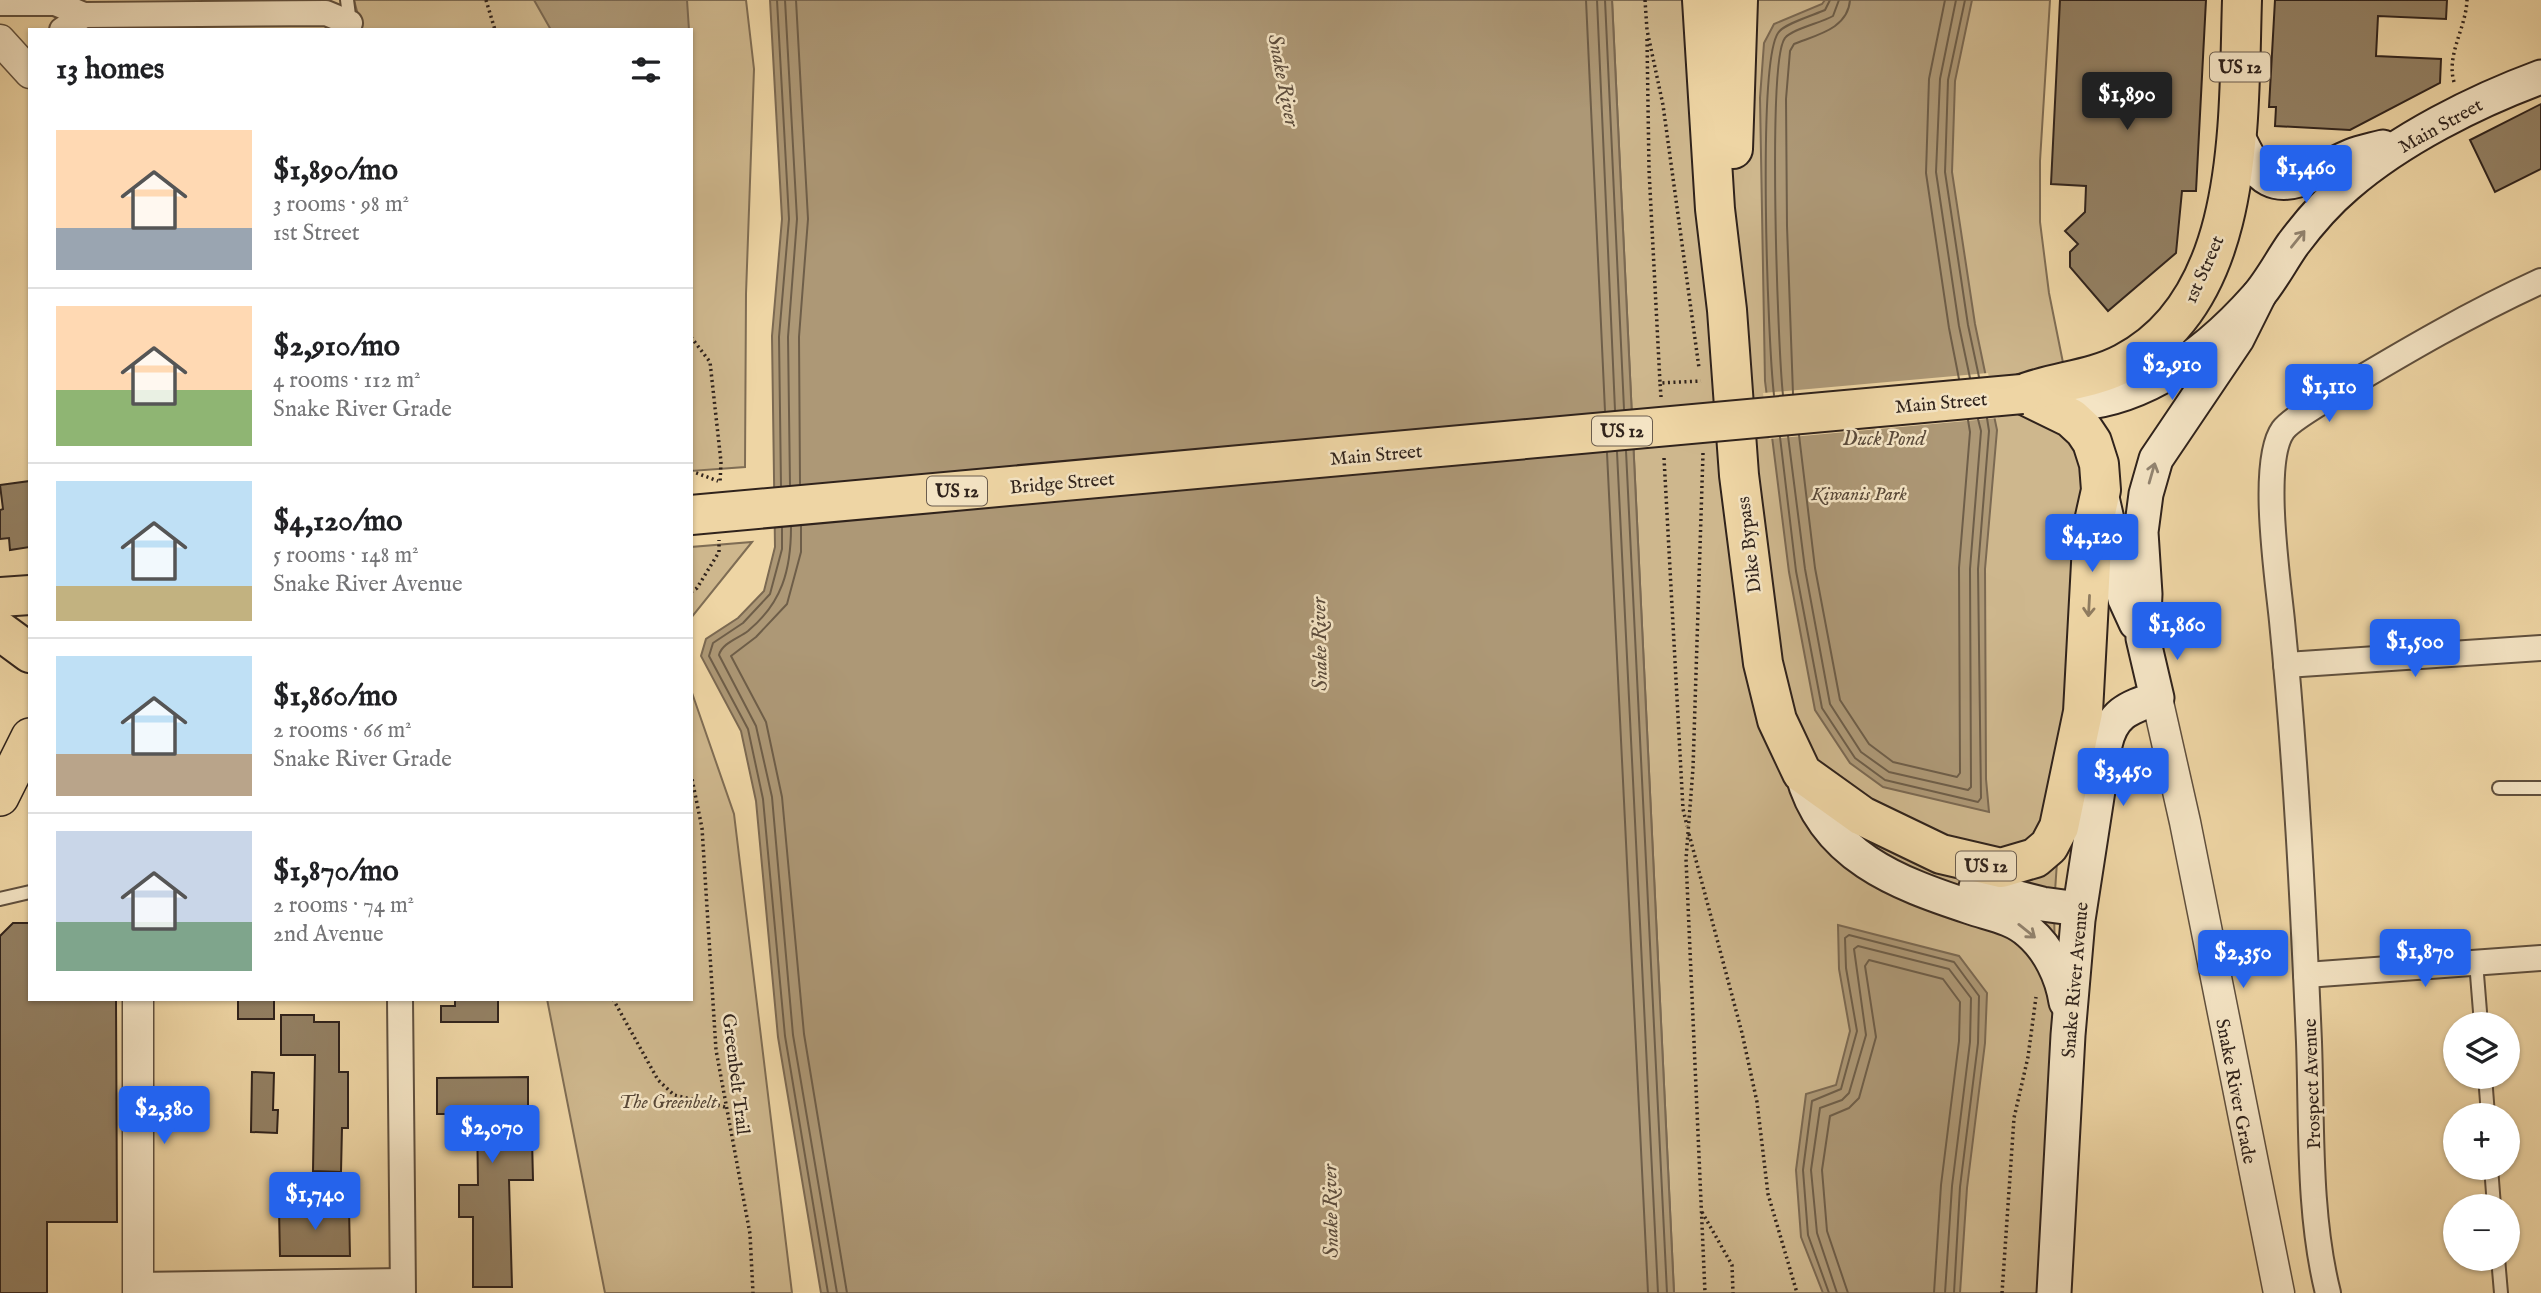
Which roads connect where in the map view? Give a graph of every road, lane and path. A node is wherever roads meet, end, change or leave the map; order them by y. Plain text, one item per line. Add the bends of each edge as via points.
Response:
1 (486, 0) edge
2 (1646, 0) edge
3 (1702, 0) edge
4 (1724, 0) edge
5 (1738, 0) edge
6 (2242, 0) edge
7 (2467, 0) edge
8 (44, 1) edge
9 (0, 3) edge
10 (99, 10) edge
11 (351, 21) edge
12 (66, 28) edge
13 (494, 28) edge
14 (1647, 30) junction
15 (0, 40) edge
16 (28, 71) edge
17 (2541, 77) edge
18 (2454, 82) dead end
19 (2237, 135) junction
20 (2414, 138) junction
21 (1732, 207) junction
22 (2541, 281) edge
23 (2259, 295) junction
24 (1727, 310) junction
25 (693, 340) edge
26 (1701, 381) junction
27 (1660, 383) junction
28 (1702, 394) dead end
29 (2033, 399) junction
30 (1662, 407) dead end
31 (1703, 443) dead end
32 (1664, 458) dead end
33 (1223, 468) joint
34 (693, 472) edge
35 (720, 482) junction
36 (2101, 490) junction
37 (710, 516) edge
38 (693, 591) edge
39 (28, 595) edge
40 (0, 597) edge
41 (0, 631) edge
42 (2143, 638) junction
43 (2541, 648) edge
44 (28, 652) edge
45 (2286, 665) junction
46 (2157, 698) junction
47 (2083, 712) junction
48 (28, 741) edge
49 (1802, 773) junction
50 (28, 781) edge
51 (693, 784) edge
52 (2499, 788) dead end
53 (2541, 788) edge
54 (0, 797) edge
55 (0, 807) edge
56 (1688, 829) junction
57 (28, 892) edge
58 (0, 899) edge
59 (2079, 909) junction
60 (2541, 958) edge
61 (2476, 962) junction
62 (2306, 975) junction
63 (2036, 994) dead end
64 (138, 1001) edge
65 (400, 1001) edge
66 (614, 1001) edge
67 (2480, 1012) edge
68 (2068, 1035) junction
69 (725, 1107) junction
70 (1702, 1211) junction
71 (2499, 1271) edge
72 (403, 1287) edge
73 (301, 1288) edge
74 (138, 1289) edge
75 (753, 1293) edge
76 (1705, 1293) edge
77 (1734, 1293) edge
78 (1797, 1293) edge
79 (2002, 1293) edge
80 (2054, 1293) edge
81 (2279, 1293) edge
82 (2328, 1293) edge
83 (2501, 1293) edge

1 - 13 path
2 - 14 path
3 - 24 highway, Dike Bypass / US 12 via 1715,209
4 - 21 highway, Dike Bypass / US 12
5 - 21 highway
6 - 19 highway, 1st Street / US 12
7 - 18 path via 2451,70
8 - 9 street
8 - 10 street
10 - 11 street via 326,13
10 - 12 street
14 - 26 path via 1663,105
14 - 27 path
15 - 16 street
17 - 20 main road, Main Street via 2501,92
19 - 20 main road via 2256,169 2281,182
19 - 29 highway, 1st Street / US 12 via 2220,234 2179,318 2124,363 2075,381 2041,387
23 -> 20 main road, Main Street via 2295,241 2346,186
21 - 24 highway, Dike Bypass / US 12
22 - 45 street, Prospect Avenue via 2431,335 2283,430 2271,467
23 - 29 main road, Main Street via 2201,353 2133,391 2070,407
42 -> 23 main road, Snake River Grade via 2141,532 2156,459 2237,339
24 - 49 highway, Dike Bypass / US 12 via 1739,475 1763,663 1777,720
25 - 35 path via 710,362
26 - 27 path
26 - 28 path
27 - 30 path
29 - 33 highway, Main Street / US 12, bridge
29 - 36 highway, US 12 via 2071,418 2088,436 2099,464
31 - 56 path
32 - 56 path via 1682,809
33 - 37 highway, Bridge Street / US 12, bridge
34 - 35 path
35 - 37 path
36 - 42 main road via 2125,599
36 -> 47 highway, US 12 via 2093,526
37 - 38 path via 719,552
39 - 40 highway
41 - 44 highway
42 - 46 main road, Snake River Grade
43 - 45 street
45 - 62 street, Prospect Avenue
46 - 59 main road, Snake River Avenue via 2121,714 2109,726
46 - 81 street, Snake River Grade
47 - 49 highway, US 12 via 2059,827 2035,858 2010,867 1965,862 1916,844 1862,816
47 - 59 main road, US 12 via 2074,856
48 - 54 main road
49 - 59 main road via 1835,814 1888,854 1982,889
49 -> 68 main road via 1824,822 1865,861 1901,882 2009,919 2030,932 2056,970 2065,996
50 - 55 main road
51 - 69 path, Greenbelt Trail via 702,828 716,1050
52 - 53 lane
56 - 70 path
56 - 78 path via 1742,1032 1757,1102 1768,1194
57 - 58 lane
59 - 68 main road, Snake River Avenue
60 - 61 street
61 - 62 street
61 - 67 lane
62 - 82 street, Prospect Avenue via 2316,1197
63 - 79 path via 2014,1118
64 - 74 street
65 - 72 street
66 - 69 path via 658,1080 674,1095
68 - 80 main road, Snake River Avenue
69 - 75 path, Greenbelt Trail via 750,1234
70 - 76 path
70 - 77 path via 1732,1265
71 - 83 lane
72 - 73 street
73 - 74 street

